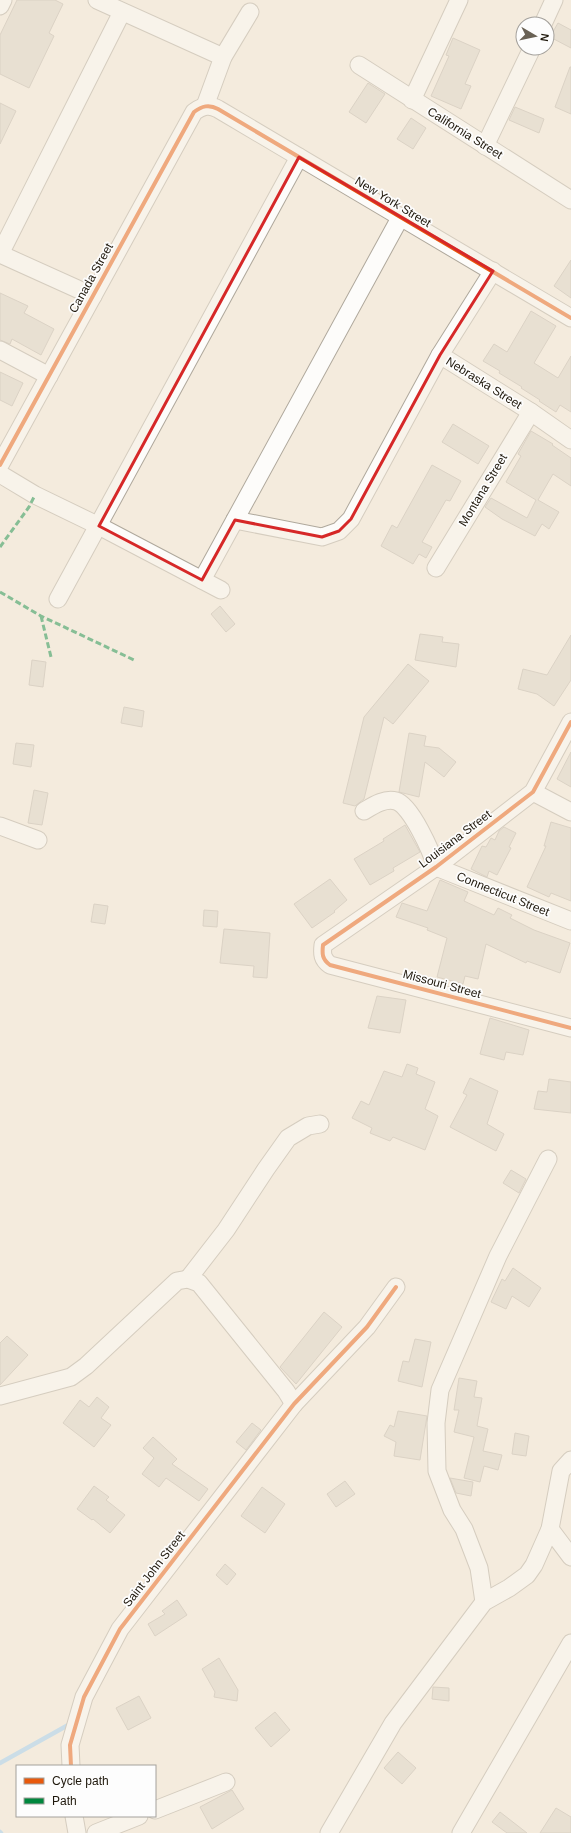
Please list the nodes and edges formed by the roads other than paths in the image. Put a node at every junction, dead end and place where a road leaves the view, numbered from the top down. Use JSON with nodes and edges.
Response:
{"nodes":[{"id":1,"x":3,"y":0,"type":"edge"},
{"id":2,"x":97,"y":0,"type":"edge"},
{"id":3,"x":458,"y":0,"type":"edge"},
{"id":4,"x":554,"y":0,"type":"edge"},
{"id":5,"x":0,"y":6,"type":"edge"},
{"id":6,"x":122,"y":12,"type":"junction"},
{"id":7,"x":250,"y":12,"type":"dead end"},
{"id":8,"x":547,"y":16,"type":"edge"},
{"id":9,"x":528,"y":56,"type":"edge"},
{"id":10,"x":223,"y":57,"type":"junction"},
{"id":11,"x":360,"y":65,"type":"dead end"},
{"id":12,"x":412,"y":100,"type":"junction"},
{"id":13,"x":205,"y":106,"type":"junction"},
{"id":14,"x":485,"y":146,"type":"junction"},
{"id":15,"x":299,"y":157,"type":"junction"},
{"id":16,"x":570,"y":197,"type":"edge"},
{"id":17,"x":400,"y":218,"type":"junction"},
{"id":18,"x":0,"y":254,"type":"edge"},
{"id":19,"x":493,"y":271,"type":"junction"},
{"id":20,"x":93,"y":296,"type":"junction"},
{"id":21,"x":571,"y":318,"type":"edge"},
{"id":22,"x":0,"y":350,"type":"edge"},
{"id":23,"x":440,"y":355,"type":"junction"},
{"id":24,"x":49,"y":376,"type":"junction"},
{"id":25,"x":531,"y":412,"type":"junction"},
{"id":26,"x":571,"y":440,"type":"edge"},
{"id":27,"x":0,"y":465,"type":"edge"},
{"id":28,"x":0,"y":474,"type":"edge"},
{"id":29,"x":236,"y":520,"type":"junction"},
{"id":30,"x":99,"y":526,"type":"junction"},
{"id":31,"x":436,"y":568,"type":"dead end"},
{"id":32,"x":202,"y":580,"type":"junction"},
{"id":33,"x":221,"y":590,"type":"dead end"},
{"id":34,"x":58,"y":599,"type":"dead end"},
{"id":35,"x":571,"y":722,"type":"edge"},
{"id":36,"x":533,"y":792,"type":"junction"},
{"id":37,"x":364,"y":811,"type":"dead end"},
{"id":38,"x":571,"y":812,"type":"edge"},
{"id":39,"x":0,"y":826,"type":"edge"},
{"id":40,"x":38,"y":840,"type":"dead end"},
{"id":41,"x":436,"y":867,"type":"junction"},
{"id":42,"x":571,"y":921,"type":"edge"},
{"id":43,"x":323,"y":945,"type":"joint"},
{"id":44,"x":571,"y":1028,"type":"edge"},
{"id":45,"x":320,"y":1124,"type":"dead end"},
{"id":46,"x":548,"y":1159,"type":"dead end"},
{"id":47,"x":188,"y":1279,"type":"junction"},
{"id":48,"x":396,"y":1287,"type":"dead end"},
{"id":49,"x":0,"y":1396,"type":"edge"},
{"id":50,"x":294,"y":1404,"type":"junction"},
{"id":51,"x":571,"y":1460,"type":"edge"},
{"id":52,"x":550,"y":1530,"type":"junction"},
{"id":53,"x":571,"y":1557,"type":"edge"},
{"id":54,"x":484,"y":1602,"type":"junction"},
{"id":55,"x":571,"y":1643,"type":"edge"},
{"id":56,"x":71,"y":1765,"type":"edge"},
{"id":57,"x":226,"y":1782,"type":"dead end"},
{"id":58,"x":156,"y":1810,"type":"edge"},
{"id":59,"x":74,"y":1817,"type":"edge"},
{"id":60,"x":136,"y":1817,"type":"edge"},
{"id":61,"x":77,"y":1833,"type":"edge"},
{"id":62,"x":96,"y":1833,"type":"edge"},
{"id":63,"x":329,"y":1833,"type":"edge"},
{"id":64,"x":461,"y":1833,"type":"edge"}],
"edges":[{"from":1,"to":5,"type":"street"},
{"from":2,"to":6,"type":"street"},
{"from":3,"to":12,"type":"street"},
{"from":4,"to":8,"type":"street"},
{"from":6,"to":10,"type":"street"},
{"from":6,"to":18,"type":"street"},
{"from":7,"to":10,"type":"street"},
{"from":9,"to":14,"type":"street"},
{"from":10,"to":13,"type":"street"},
{"from":11,"to":12,"type":"street","name":"California Street"},
{"from":12,"to":14,"type":"street","name":"California Street"},
{"from":13,"to":15,"type":"street","name":"New York Street"},
{"from":13,"to":20,"type":"street","name":"Canada Street"},
{"from":14,"to":16,"type":"street","name":"California Street"},
{"from":15,"to":17,"type":"street","name":"New York Street"},
{"from":15,"to":30,"type":"street"},
{"from":17,"to":19,"type":"street","name":"New York Street"},
{"from":17,"to":29,"type":"street"},
{"from":18,"to":20,"type":"street"},
{"from":19,"to":21,"type":"street","name":"New York Street"},
{"from":19,"to":23,"type":"street","name":"Nebraska Street"},
{"from":20,"to":24,"type":"street","name":"Canada Street"},
{"from":22,"to":24,"type":"street"},
{"from":23,"to":25,"type":"street","name":"Nebraska Street"},
{"from":23,"to":29,"type":"street"},
{"from":24,"to":27,"type":"street","name":"Canada Street"},
{"from":25,"to":26,"type":"street","name":"Nebraska Street"},
{"from":25,"to":31,"type":"street","name":"Montana Street"},
{"from":28,"to":30,"type":"street"},
{"from":29,"to":32,"type":"street"},
{"from":30,"to":32,"type":"street"},
{"from":30,"to":34,"type":"street"},
{"from":32,"to":33,"type":"street"},
{"from":35,"to":36,"type":"street","name":"Louisiana Street"},
{"from":36,"to":38,"type":"street"},
{"from":36,"to":41,"type":"street","name":"Louisiana Street"},
{"from":37,"to":41,"type":"street"},
{"from":39,"to":40,"type":"street"},
{"from":41,"to":42,"type":"street","name":"Connecticut Street"},
{"from":41,"to":43,"type":"street","name":"Louisiana Street"},
{"from":43,"to":44,"type":"street","name":"Missouri Street"},
{"from":45,"to":47,"type":"street"},
{"from":46,"to":54,"type":"street"},
{"from":47,"to":49,"type":"street"},
{"from":47,"to":50,"type":"street"},
{"from":48,"to":50,"type":"street","name":"Saint John Street"},
{"from":50,"to":56,"type":"street","name":"Saint John Street"},
{"from":51,"to":52,"type":"street"},
{"from":52,"to":53,"type":"street"},
{"from":52,"to":54,"type":"street"},
{"from":54,"to":63,"type":"street"},
{"from":55,"to":64,"type":"street"},
{"from":57,"to":58,"type":"street"},
{"from":59,"to":61,"type":"street"},
{"from":60,"to":62,"type":"street"}]}
